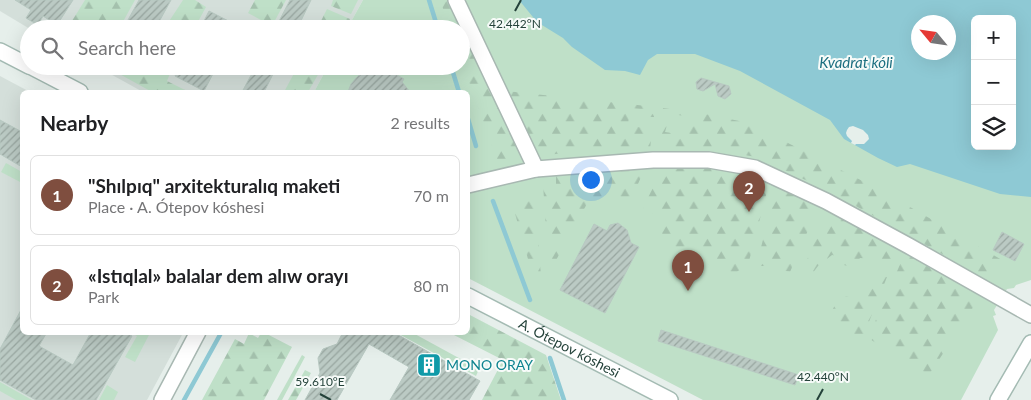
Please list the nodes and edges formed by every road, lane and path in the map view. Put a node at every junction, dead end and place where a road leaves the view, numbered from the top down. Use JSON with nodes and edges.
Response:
{"nodes":[{"id":1,"x":456,"y":0,"type":"edge"},
{"id":2,"x":465,"y":20,"type":"edge"},
{"id":3,"x":470,"y":30,"type":"edge"},
{"id":4,"x":0,"y":50,"type":"edge"},
{"id":5,"x":20,"y":61,"type":"edge"},
{"id":6,"x":47,"y":75,"type":"edge"},
{"id":7,"x":76,"y":90,"type":"edge"},
{"id":8,"x":536,"y":169,"type":"junction"},
{"id":9,"x":470,"y":185,"type":"edge"},
{"id":10,"x":470,"y":297,"type":"edge"},
{"id":11,"x":1031,"y":315,"type":"edge"},
{"id":12,"x":196,"y":335,"type":"edge"},
{"id":13,"x":1031,"y":343,"type":"edge"},
{"id":14,"x":162,"y":400,"type":"edge"},
{"id":15,"x":670,"y":400,"type":"edge"},
{"id":16,"x":998,"y":400,"type":"edge"}],
"edges":[{"from":1,"to":2,"type":"street"},
{"from":3,"to":8,"type":"street"},
{"from":4,"to":5,"type":"street"},
{"from":6,"to":7,"type":"street"},
{"from":8,"to":9,"type":"street"},
{"from":8,"to":11,"type":"street"},
{"from":10,"to":15,"type":"street","name":"A. Ótepov kóshesi"},
{"from":12,"to":14,"type":"street"},
{"from":13,"to":16,"type":"street"}]}
